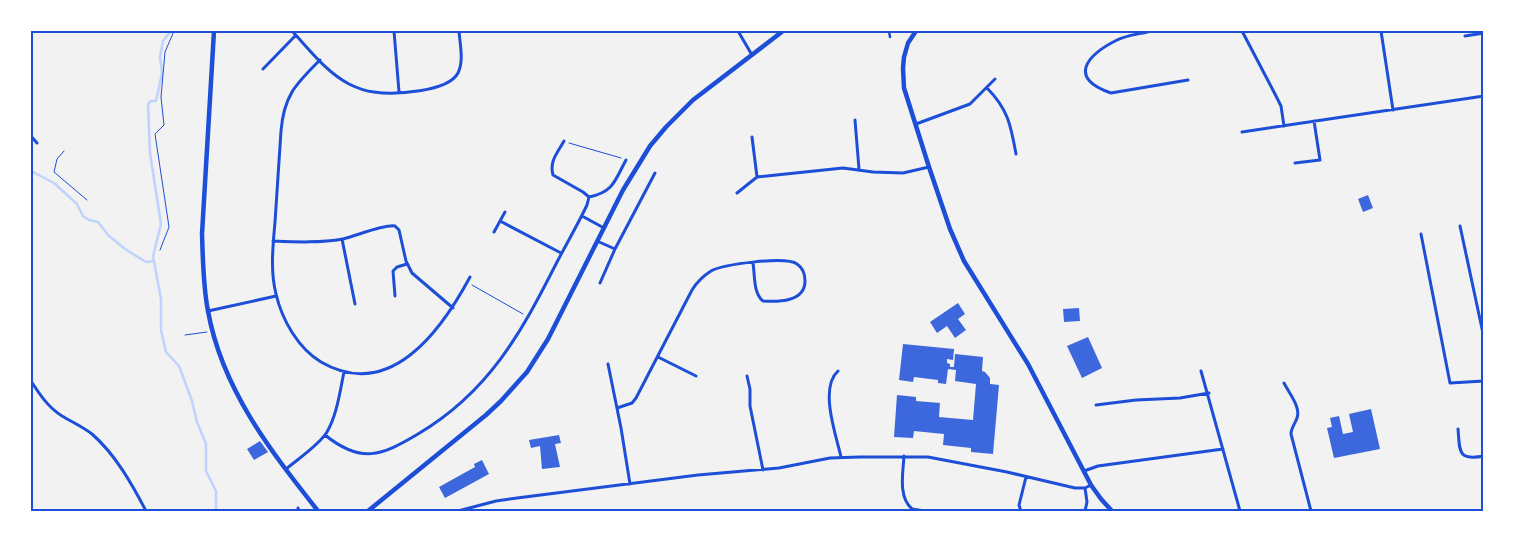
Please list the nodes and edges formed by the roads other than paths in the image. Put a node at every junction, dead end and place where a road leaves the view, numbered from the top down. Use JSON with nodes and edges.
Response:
{"nodes":[{"id":1,"x":214,"y":31,"type":"edge"},
{"id":2,"x":292,"y":31,"type":"edge"},
{"id":3,"x":394,"y":31,"type":"edge"},
{"id":4,"x":459,"y":31,"type":"edge"},
{"id":5,"x":738,"y":31,"type":"edge"},
{"id":6,"x":783,"y":31,"type":"edge"},
{"id":7,"x":889,"y":31,"type":"edge"},
{"id":8,"x":916,"y":31,"type":"edge"},
{"id":9,"x":1151,"y":31,"type":"edge"},
{"id":10,"x":1242,"y":31,"type":"edge"},
{"id":11,"x":1380,"y":31,"type":"edge"},
{"id":12,"x":1484,"y":33,"type":"edge"},
{"id":13,"x":296,"y":35,"type":"junction"},
{"id":14,"x":1465,"y":36,"type":"dead end"},
{"id":15,"x":890,"y":37,"type":"dead end"},
{"id":16,"x":752,"y":55,"type":"junction"},
{"id":17,"x":320,"y":60,"type":"junction"},
{"id":18,"x":263,"y":69,"type":"dead end"},
{"id":19,"x":995,"y":79,"type":"dead end"},
{"id":20,"x":1188,"y":80,"type":"dead end"},
{"id":21,"x":988,"y":88,"type":"junction"},
{"id":22,"x":400,"y":92,"type":"junction"},
{"id":23,"x":1484,"y":96,"type":"edge"},
{"id":24,"x":1394,"y":110,"type":"junction"},
{"id":25,"x":855,"y":120,"type":"dead end"},
{"id":26,"x":1314,"y":121,"type":"junction"},
{"id":27,"x":915,"y":124,"type":"junction"},
{"id":28,"x":1284,"y":126,"type":"junction"},
{"id":29,"x":1242,"y":132,"type":"dead end"},
{"id":30,"x":31,"y":136,"type":"edge"},
{"id":31,"x":752,"y":137,"type":"dead end"},
{"id":32,"x":564,"y":141,"type":"road end"},
{"id":33,"x":37,"y":143,"type":"dead end"},
{"id":34,"x":1016,"y":154,"type":"dead end"},
{"id":35,"x":626,"y":160,"type":"road end"},
{"id":36,"x":1295,"y":163,"type":"dead end"},
{"id":37,"x":929,"y":167,"type":"junction"},
{"id":38,"x":859,"y":169,"type":"junction"},
{"id":39,"x":654,"y":173,"type":"dead end"},
{"id":40,"x":757,"y":177,"type":"junction"},
{"id":41,"x":737,"y":193,"type":"dead end"},
{"id":42,"x":588,"y":197,"type":"junction"},
{"id":43,"x":505,"y":212,"type":"dead end"},
{"id":44,"x":582,"y":216,"type":"junction"},
{"id":45,"x":500,"y":220,"type":"junction"},
{"id":46,"x":1460,"y":226,"type":"dead end"},
{"id":47,"x":604,"y":228,"type":"junction"},
{"id":48,"x":494,"y":232,"type":"dead end"},
{"id":49,"x":1421,"y":234,"type":"dead end"},
{"id":50,"x":342,"y":239,"type":"junction"},
{"id":51,"x":273,"y":241,"type":"junction"},
{"id":52,"x":597,"y":241,"type":"junction"},
{"id":53,"x":615,"y":249,"type":"junction"},
{"id":54,"x":562,"y":253,"type":"junction"},
{"id":55,"x":753,"y":263,"type":"junction"},
{"id":56,"x":407,"y":264,"type":"junction"},
{"id":57,"x":470,"y":278,"type":"dead end"},
{"id":58,"x":600,"y":283,"type":"dead end"},
{"id":59,"x":276,"y":296,"type":"junction"},
{"id":60,"x":395,"y":296,"type":"dead end"},
{"id":61,"x":355,"y":304,"type":"dead end"},
{"id":62,"x":453,"y":308,"type":"junction"},
{"id":63,"x":208,"y":311,"type":"junction"},
{"id":64,"x":1484,"y":338,"type":"edge"},
{"id":65,"x":658,"y":357,"type":"junction"},
{"id":66,"x":608,"y":364,"type":"dead end"},
{"id":67,"x":838,"y":371,"type":"dead end"},
{"id":68,"x":1202,"y":371,"type":"dead end"},
{"id":69,"x":344,"y":372,"type":"junction"},
{"id":70,"x":696,"y":376,"type":"dead end"},
{"id":71,"x":747,"y":376,"type":"dead end"},
{"id":72,"x":31,"y":381,"type":"edge"},
{"id":73,"x":1484,"y":381,"type":"edge"},
{"id":74,"x":1284,"y":383,"type":"dead end"},
{"id":75,"x":1209,"y":393,"type":"junction"},
{"id":76,"x":1096,"y":405,"type":"dead end"},
{"id":77,"x":618,"y":408,"type":"junction"},
{"id":78,"x":1458,"y":429,"type":"dead end"},
{"id":79,"x":325,"y":435,"type":"junction"},
{"id":80,"x":1223,"y":449,"type":"junction"},
{"id":81,"x":904,"y":456,"type":"junction"},
{"id":82,"x":1484,"y":456,"type":"edge"},
{"id":83,"x":841,"y":457,"type":"junction"},
{"id":84,"x":285,"y":470,"type":"junction"},
{"id":85,"x":763,"y":470,"type":"junction"},
{"id":86,"x":1084,"y":471,"type":"junction"},
{"id":87,"x":1026,"y":477,"type":"junction"},
{"id":88,"x":630,"y":484,"type":"junction"},
{"id":89,"x":1091,"y":485,"type":"junction"},
{"id":90,"x":1085,"y":488,"type":"junction"},
{"id":91,"x":315,"y":510,"type":"edge"},
{"id":92,"x":370,"y":510,"type":"edge"},
{"id":93,"x":146,"y":511,"type":"edge"},
{"id":94,"x":458,"y":511,"type":"edge"},
{"id":95,"x":925,"y":511,"type":"edge"},
{"id":96,"x":1021,"y":511,"type":"edge"},
{"id":97,"x":1062,"y":511,"type":"edge"},
{"id":98,"x":1071,"y":511,"type":"edge"},
{"id":99,"x":1085,"y":511,"type":"edge"},
{"id":100,"x":1112,"y":511,"type":"edge"},
{"id":101,"x":1240,"y":511,"type":"edge"},
{"id":102,"x":1311,"y":511,"type":"edge"}],
"edges":[{"from":1,"to":63,"type":"street"},
{"from":2,"to":13,"type":"street"},
{"from":3,"to":22,"type":"street"},
{"from":4,"to":22,"type":"street"},
{"from":5,"to":16,"type":"street"},
{"from":6,"to":16,"type":"street"},
{"from":7,"to":15,"type":"street"},
{"from":8,"to":27,"type":"street"},
{"from":9,"to":20,"type":"street"},
{"from":10,"to":28,"type":"street"},
{"from":11,"to":24,"type":"street"},
{"from":12,"to":14,"type":"street"},
{"from":13,"to":17,"type":"street"},
{"from":13,"to":18,"type":"street"},
{"from":16,"to":47,"type":"street"},
{"from":17,"to":22,"type":"street"},
{"from":17,"to":51,"type":"street"},
{"from":19,"to":21,"type":"street"},
{"from":21,"to":27,"type":"street"},
{"from":21,"to":34,"type":"street"},
{"from":23,"to":24,"type":"street"},
{"from":24,"to":26,"type":"street"},
{"from":25,"to":38,"type":"street"},
{"from":26,"to":28,"type":"street"},
{"from":26,"to":36,"type":"street"},
{"from":27,"to":37,"type":"street"},
{"from":28,"to":29,"type":"street"},
{"from":30,"to":33,"type":"street"},
{"from":31,"to":40,"type":"street"},
{"from":32,"to":42,"type":"street"},
{"from":35,"to":42,"type":"street"},
{"from":37,"to":38,"type":"street"},
{"from":37,"to":86,"type":"street"},
{"from":38,"to":40,"type":"street"},
{"from":39,"to":53,"type":"street"},
{"from":40,"to":41,"type":"street"},
{"from":42,"to":44,"type":"street"},
{"from":43,"to":45,"type":"street"},
{"from":44,"to":47,"type":"street"},
{"from":44,"to":54,"type":"street"},
{"from":45,"to":48,"type":"street"},
{"from":45,"to":54,"type":"street"},
{"from":46,"to":64,"type":"street"},
{"from":47,"to":52,"type":"street"},
{"from":49,"to":73,"type":"street"},
{"from":50,"to":51,"type":"street"},
{"from":50,"to":56,"type":"street"},
{"from":50,"to":61,"type":"street"},
{"from":51,"to":59,"type":"street"},
{"from":52,"to":53,"type":"street"},
{"from":52,"to":92,"type":"street"},
{"from":53,"to":58,"type":"street"},
{"from":54,"to":79,"type":"street"},
{"from":55,"to":55,"type":"street"},
{"from":55,"to":65,"type":"street"},
{"from":56,"to":60,"type":"street"},
{"from":56,"to":62,"type":"street"},
{"from":57,"to":62,"type":"street"},
{"from":59,"to":63,"type":"street"},
{"from":59,"to":69,"type":"street"},
{"from":62,"to":69,"type":"street"},
{"from":63,"to":84,"type":"street"},
{"from":65,"to":70,"type":"street"},
{"from":65,"to":77,"type":"street"},
{"from":66,"to":77,"type":"street"},
{"from":67,"to":83,"type":"street"},
{"from":68,"to":75,"type":"street"},
{"from":69,"to":79,"type":"street"},
{"from":71,"to":85,"type":"street"},
{"from":72,"to":93,"type":"street"},
{"from":74,"to":102,"type":"street"},
{"from":75,"to":76,"type":"street"},
{"from":75,"to":80,"type":"street"},
{"from":77,"to":88,"type":"street"},
{"from":78,"to":82,"type":"street"},
{"from":79,"to":84,"type":"street"},
{"from":80,"to":86,"type":"street"},
{"from":80,"to":101,"type":"street"},
{"from":81,"to":83,"type":"street"},
{"from":81,"to":87,"type":"street"},
{"from":81,"to":95,"type":"street"},
{"from":83,"to":85,"type":"street"},
{"from":84,"to":91,"type":"street"},
{"from":85,"to":88,"type":"street"},
{"from":86,"to":89,"type":"street"},
{"from":87,"to":90,"type":"street"},
{"from":87,"to":96,"type":"street"},
{"from":88,"to":94,"type":"street"},
{"from":89,"to":90,"type":"street"},
{"from":89,"to":100,"type":"street"},
{"from":90,"to":99,"type":"street"},
{"from":97,"to":98,"type":"street"}]}
